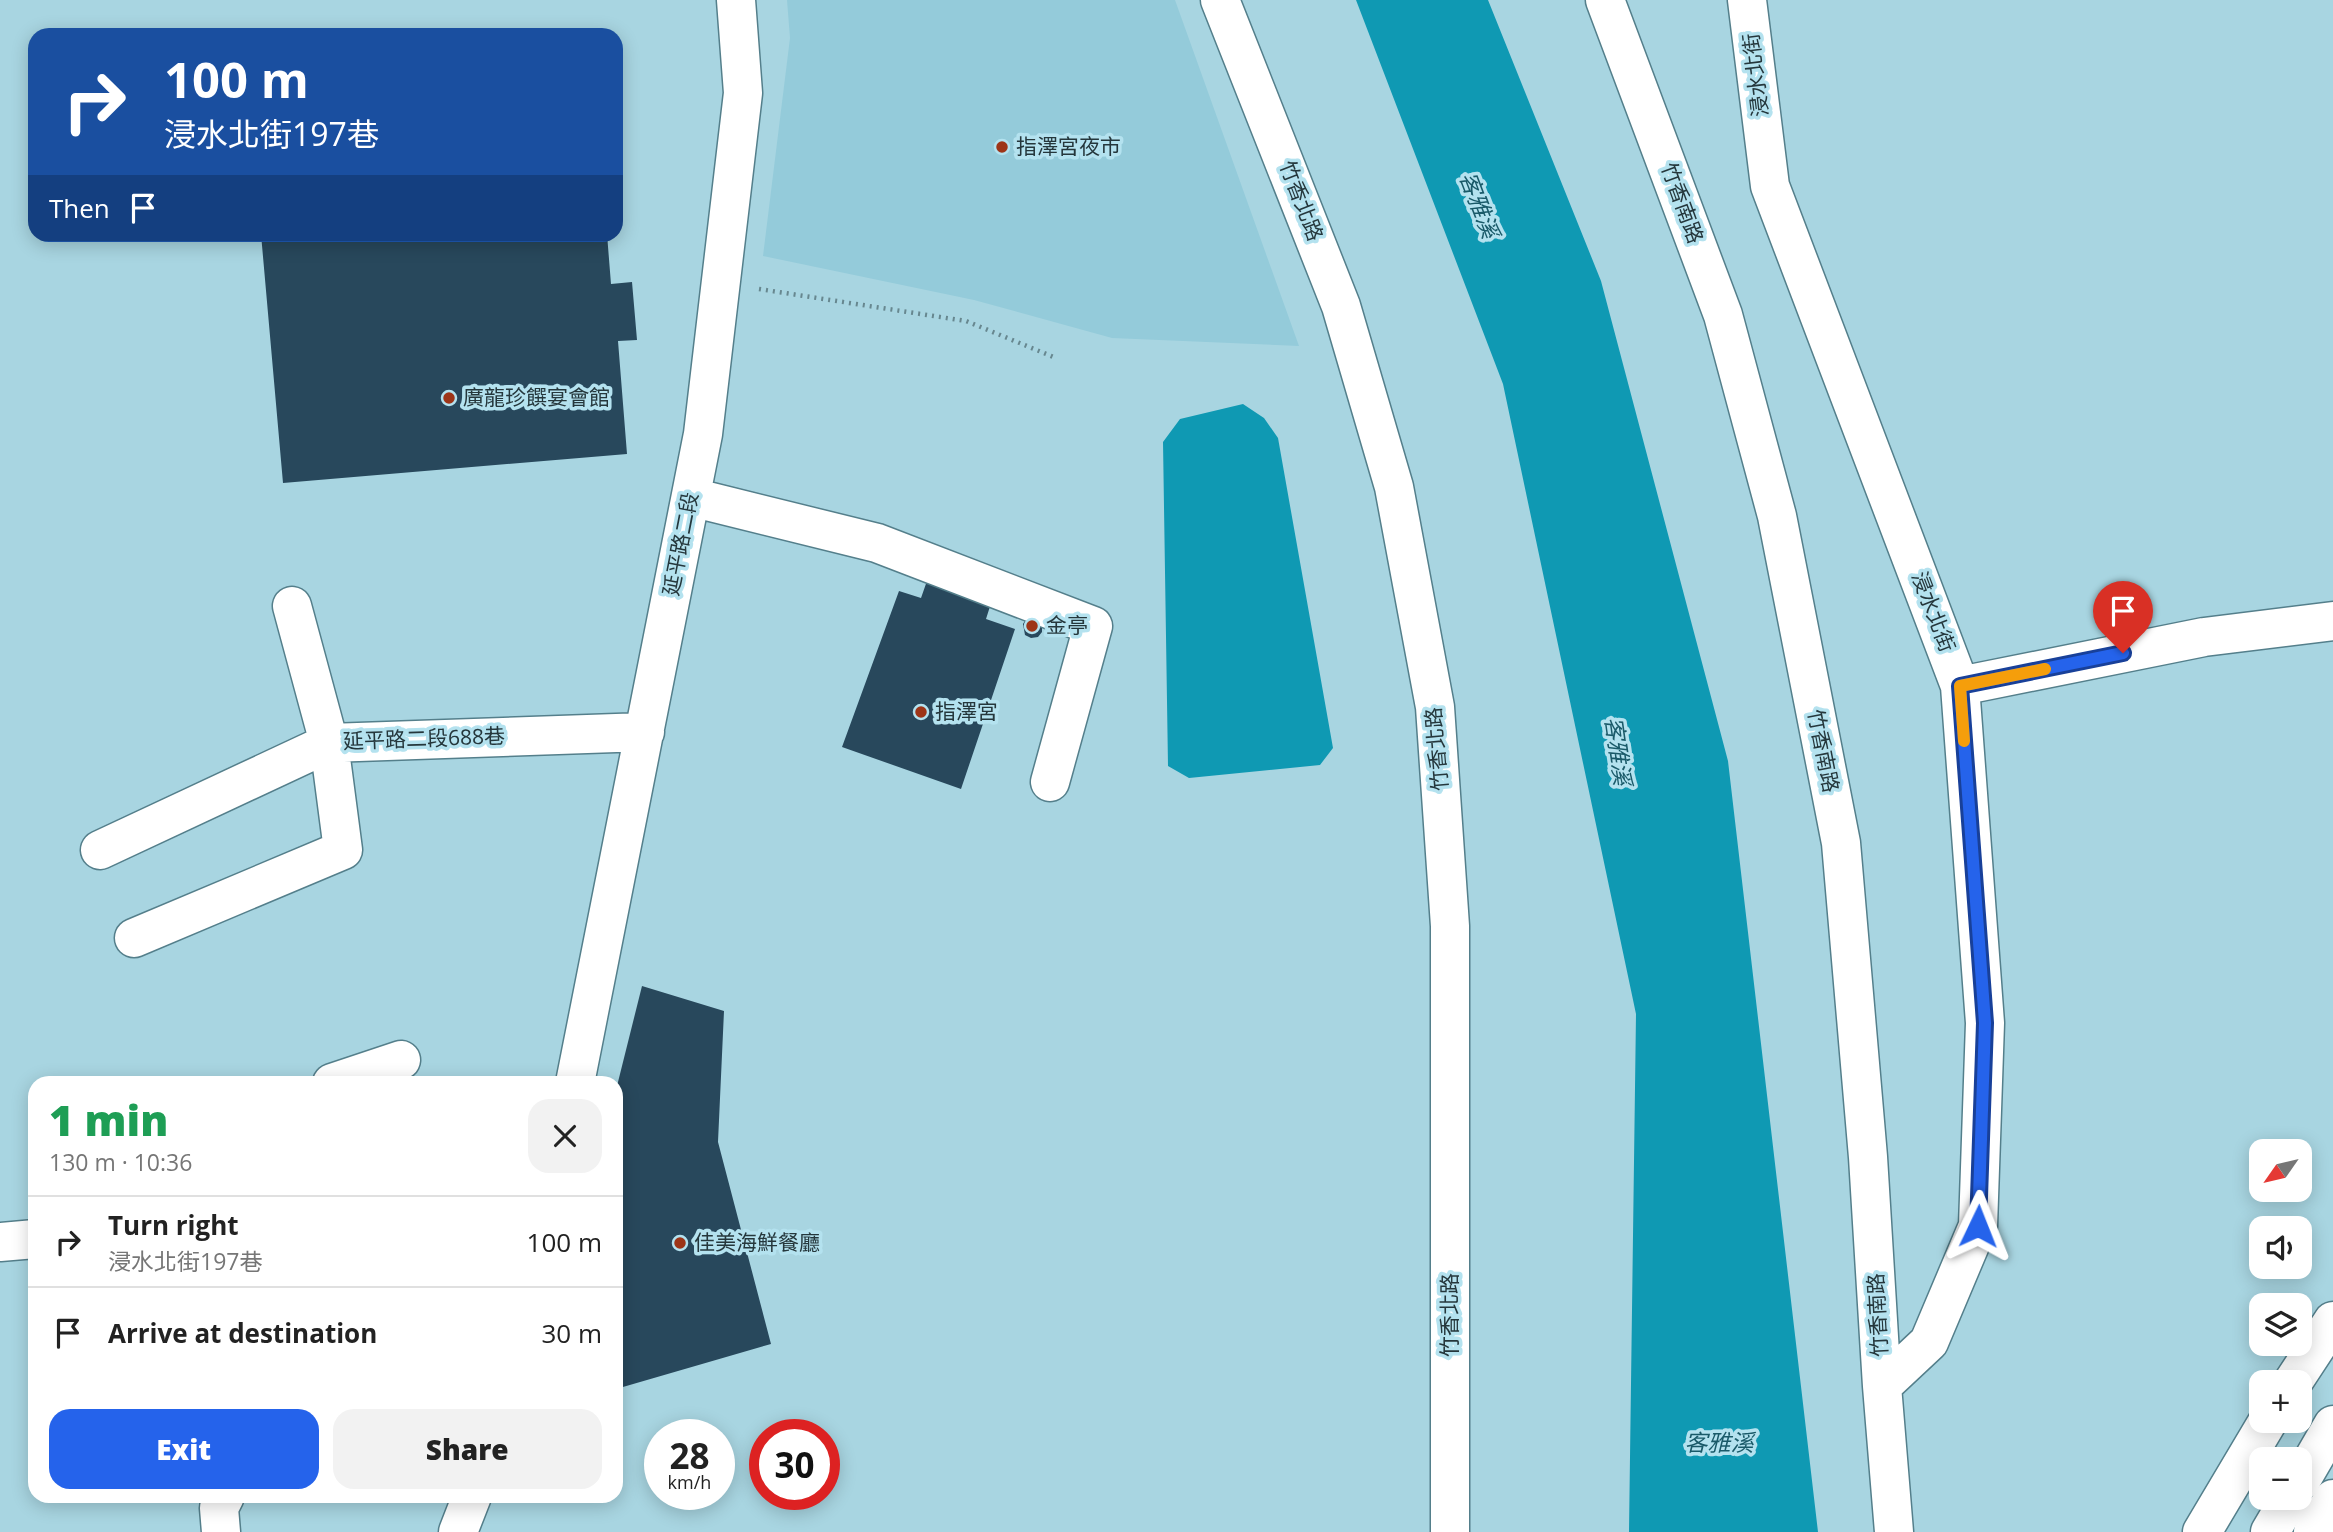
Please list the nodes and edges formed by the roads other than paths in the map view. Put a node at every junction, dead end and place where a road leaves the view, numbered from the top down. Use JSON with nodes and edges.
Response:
{"nodes":[{"id":1,"x":736,"y":0,"type":"edge"},
{"id":2,"x":1220,"y":0,"type":"edge"},
{"id":3,"x":1605,"y":0,"type":"edge"},
{"id":4,"x":1747,"y":0,"type":"edge"},
{"id":5,"x":691,"y":497,"type":"junction"},
{"id":6,"x":292,"y":606,"type":"dead end"},
{"id":7,"x":2333,"y":621,"type":"edge"},
{"id":8,"x":1960,"y":686,"type":"junction"},
{"id":9,"x":645,"y":732,"type":"junction"},
{"id":10,"x":329,"y":743,"type":"junction"},
{"id":11,"x":1050,"y":782,"type":"dead end"},
{"id":12,"x":100,"y":850,"type":"dead end"},
{"id":13,"x":134,"y":937,"type":"dead end"},
{"id":14,"x":401,"y":1060,"type":"dead end"},
{"id":15,"x":353,"y":1076,"type":"edge"},
{"id":16,"x":576,"y":1076,"type":"edge"},
{"id":17,"x":28,"y":1240,"type":"edge"},
{"id":18,"x":0,"y":1242,"type":"edge"},
{"id":19,"x":2333,"y":1321,"type":"edge"},
{"id":20,"x":2301,"y":1370,"type":"edge"},
{"id":21,"x":1882,"y":1386,"type":"junction"},
{"id":22,"x":2333,"y":1425,"type":"edge"},
{"id":23,"x":2261,"y":1433,"type":"edge"},
{"id":24,"x":2312,"y":1461,"type":"edge"},
{"id":25,"x":2333,"y":1499,"type":"edge"},
{"id":26,"x":222,"y":1503,"type":"edge"},
{"id":27,"x":469,"y":1503,"type":"edge"},
{"id":28,"x":2283,"y":1510,"type":"edge"},
{"id":29,"x":221,"y":1532,"type":"edge"},
{"id":30,"x":457,"y":1532,"type":"edge"},
{"id":31,"x":1450,"y":1532,"type":"edge"},
{"id":32,"x":1894,"y":1532,"type":"edge"},
{"id":33,"x":2202,"y":1532,"type":"edge"},
{"id":34,"x":2270,"y":1532,"type":"edge"},
{"id":35,"x":2313,"y":1532,"type":"edge"}],
"edges":[{"from":1,"to":5,"type":"main road","name":"延平路二段"},
{"from":2,"to":31,"type":"main road","name":"竹香北路"},
{"from":3,"to":21,"type":"main road","name":"竹香南路"},
{"from":4,"to":8,"type":"main road","name":"浸水北街"},
{"from":5,"to":9,"type":"main road","name":"延平路二段"},
{"from":5,"to":11,"type":"main road"},
{"from":6,"to":10,"type":"main road"},
{"from":7,"to":8,"type":"main road"},
{"from":8,"to":21,"type":"main road","name":"浸水北街"},
{"from":9,"to":10,"type":"main road","name":"延平路二段688巷"},
{"from":9,"to":16,"type":"main road","name":"延平路二段"},
{"from":10,"to":12,"type":"main road","name":"延平路二段688巷"},
{"from":10,"to":13,"type":"main road"},
{"from":14,"to":15,"type":"main road"},
{"from":17,"to":18,"type":"main road"},
{"from":19,"to":20,"type":"main road"},
{"from":21,"to":32,"type":"main road","name":"竹香南路"},
{"from":22,"to":24,"type":"main road"},
{"from":23,"to":33,"type":"main road"},
{"from":25,"to":35,"type":"main road"},
{"from":26,"to":29,"type":"main road"},
{"from":27,"to":30,"type":"main road"},
{"from":28,"to":34,"type":"main road"}]}
